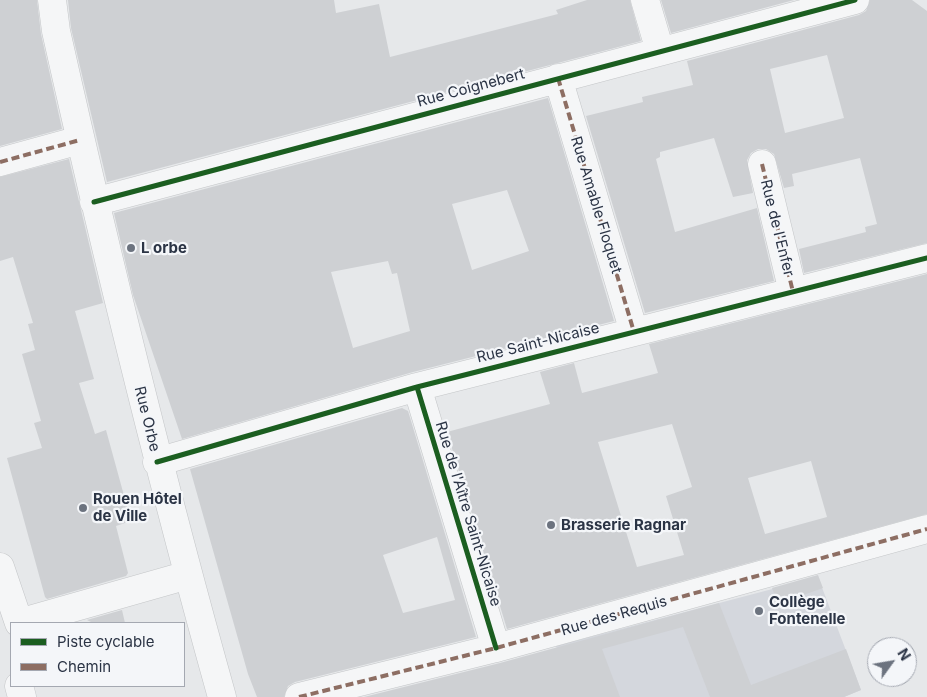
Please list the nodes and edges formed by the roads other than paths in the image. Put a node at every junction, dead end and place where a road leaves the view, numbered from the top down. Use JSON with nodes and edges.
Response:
{"nodes":[{"id":1,"x":52,"y":0,"type":"edge"},
{"id":2,"x":645,"y":0,"type":"edge"},
{"id":3,"x":855,"y":0,"type":"edge"},
{"id":4,"x":660,"y":51,"type":"junction"},
{"id":5,"x":558,"y":78,"type":"junction"},
{"id":6,"x":80,"y":140,"type":"junction"},
{"id":7,"x":0,"y":162,"type":"edge"},
{"id":8,"x":762,"y":164,"type":"dead end"},
{"id":9,"x":94,"y":202,"type":"junction"},
{"id":10,"x":927,"y":258,"type":"edge"},
{"id":11,"x":793,"y":292,"type":"junction"},
{"id":12,"x":634,"y":332,"type":"junction"},
{"id":13,"x":417,"y":387,"type":"junction"},
{"id":14,"x":157,"y":462,"type":"junction"},
{"id":15,"x":927,"y":529,"type":"edge"},
{"id":16,"x":0,"y":568,"type":"edge"},
{"id":17,"x":188,"y":575,"type":"junction"},
{"id":18,"x":19,"y":622,"type":"edge"},
{"id":19,"x":23,"y":622,"type":"edge"},
{"id":20,"x":496,"y":648,"type":"junction"},
{"id":21,"x":222,"y":697,"type":"edge"},
{"id":22,"x":299,"y":697,"type":"edge"}],
"edges":[{"from":1,"to":6,"type":"street","name":"Rue Orbe"},
{"from":2,"to":4,"type":"street"},
{"from":3,"to":4,"type":"street","name":"Rue Coignebert"},
{"from":4,"to":5,"type":"street","name":"Rue Coignebert"},
{"from":5,"to":9,"type":"street","name":"Rue Coignebert"},
{"from":5,"to":12,"type":"street","name":"Rue Amable Floquet"},
{"from":6,"to":7,"type":"street"},
{"from":6,"to":9,"type":"street","name":"Rue Orbe"},
{"from":8,"to":11,"type":"street","name":"Rue de l'Enfer"},
{"from":9,"to":14,"type":"street","name":"Rue Orbe"},
{"from":10,"to":11,"type":"street","name":"Rue Saint-Nicaise"},
{"from":11,"to":12,"type":"street","name":"Rue Saint-Nicaise"},
{"from":12,"to":13,"type":"street","name":"Rue Saint-Nicaise"},
{"from":13,"to":14,"type":"street","name":"Rue Saint-Nicaise"},
{"from":13,"to":20,"type":"street","name":"Rue de l'Aître Saint-Nicaise"},
{"from":14,"to":17,"type":"street","name":"Rue Orbe"},
{"from":15,"to":20,"type":"street","name":"Rue des Requis"},
{"from":16,"to":18,"type":"street"},
{"from":17,"to":19,"type":"street"},
{"from":17,"to":21,"type":"street","name":"Rue Orbe"},
{"from":20,"to":22,"type":"street","name":"Rue des Requis"}]}
